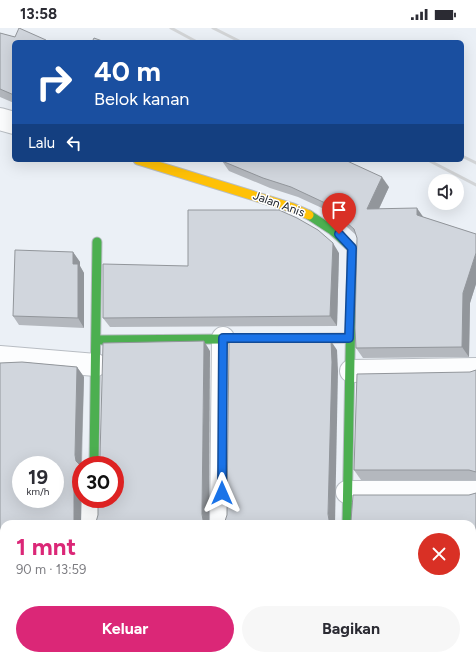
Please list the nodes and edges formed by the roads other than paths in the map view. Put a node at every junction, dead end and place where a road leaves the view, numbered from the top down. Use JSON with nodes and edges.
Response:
{"nodes":[{"id":1,"x":0,"y":119,"type":"edge"},
{"id":2,"x":12,"y":122,"type":"edge"},
{"id":3,"x":144,"y":162,"type":"edge"},
{"id":4,"x":97,"y":242,"type":"dead end"},
{"id":5,"x":223,"y":338,"type":"junction"},
{"id":6,"x":349,"y":338,"type":"junction"},
{"id":7,"x":97,"y":340,"type":"junction"},
{"id":8,"x":0,"y":357,"type":"edge"},
{"id":9,"x":96,"y":365,"type":"junction"},
{"id":10,"x":476,"y":369,"type":"edge"},
{"id":11,"x":351,"y":371,"type":"junction"},
{"id":12,"x":94,"y":456,"type":"edge"},
{"id":13,"x":347,"y":492,"type":"junction"},
{"id":14,"x":476,"y":492,"type":"edge"},
{"id":15,"x":93,"y":508,"type":"edge"},
{"id":16,"x":92,"y":520,"type":"edge"},
{"id":17,"x":221,"y":520,"type":"edge"},
{"id":18,"x":347,"y":520,"type":"edge"}],
"edges":[{"from":1,"to":2,"type":"street"},
{"from":3,"to":6,"type":"street","name":"Jalan Anis"},
{"from":4,"to":7,"type":"street"},
{"from":5,"to":6,"type":"street"},
{"from":5,"to":7,"type":"street"},
{"from":5,"to":17,"type":"street"},
{"from":6,"to":11,"type":"street","name":"Jalan Anis"},
{"from":7,"to":9,"type":"street"},
{"from":8,"to":9,"type":"street"},
{"from":9,"to":12,"type":"street"},
{"from":10,"to":11,"type":"street"},
{"from":11,"to":13,"type":"street","name":"Jalan Anis"},
{"from":13,"to":14,"type":"street"},
{"from":13,"to":18,"type":"street","name":"Jalan Anis"},
{"from":15,"to":16,"type":"street"}]}
